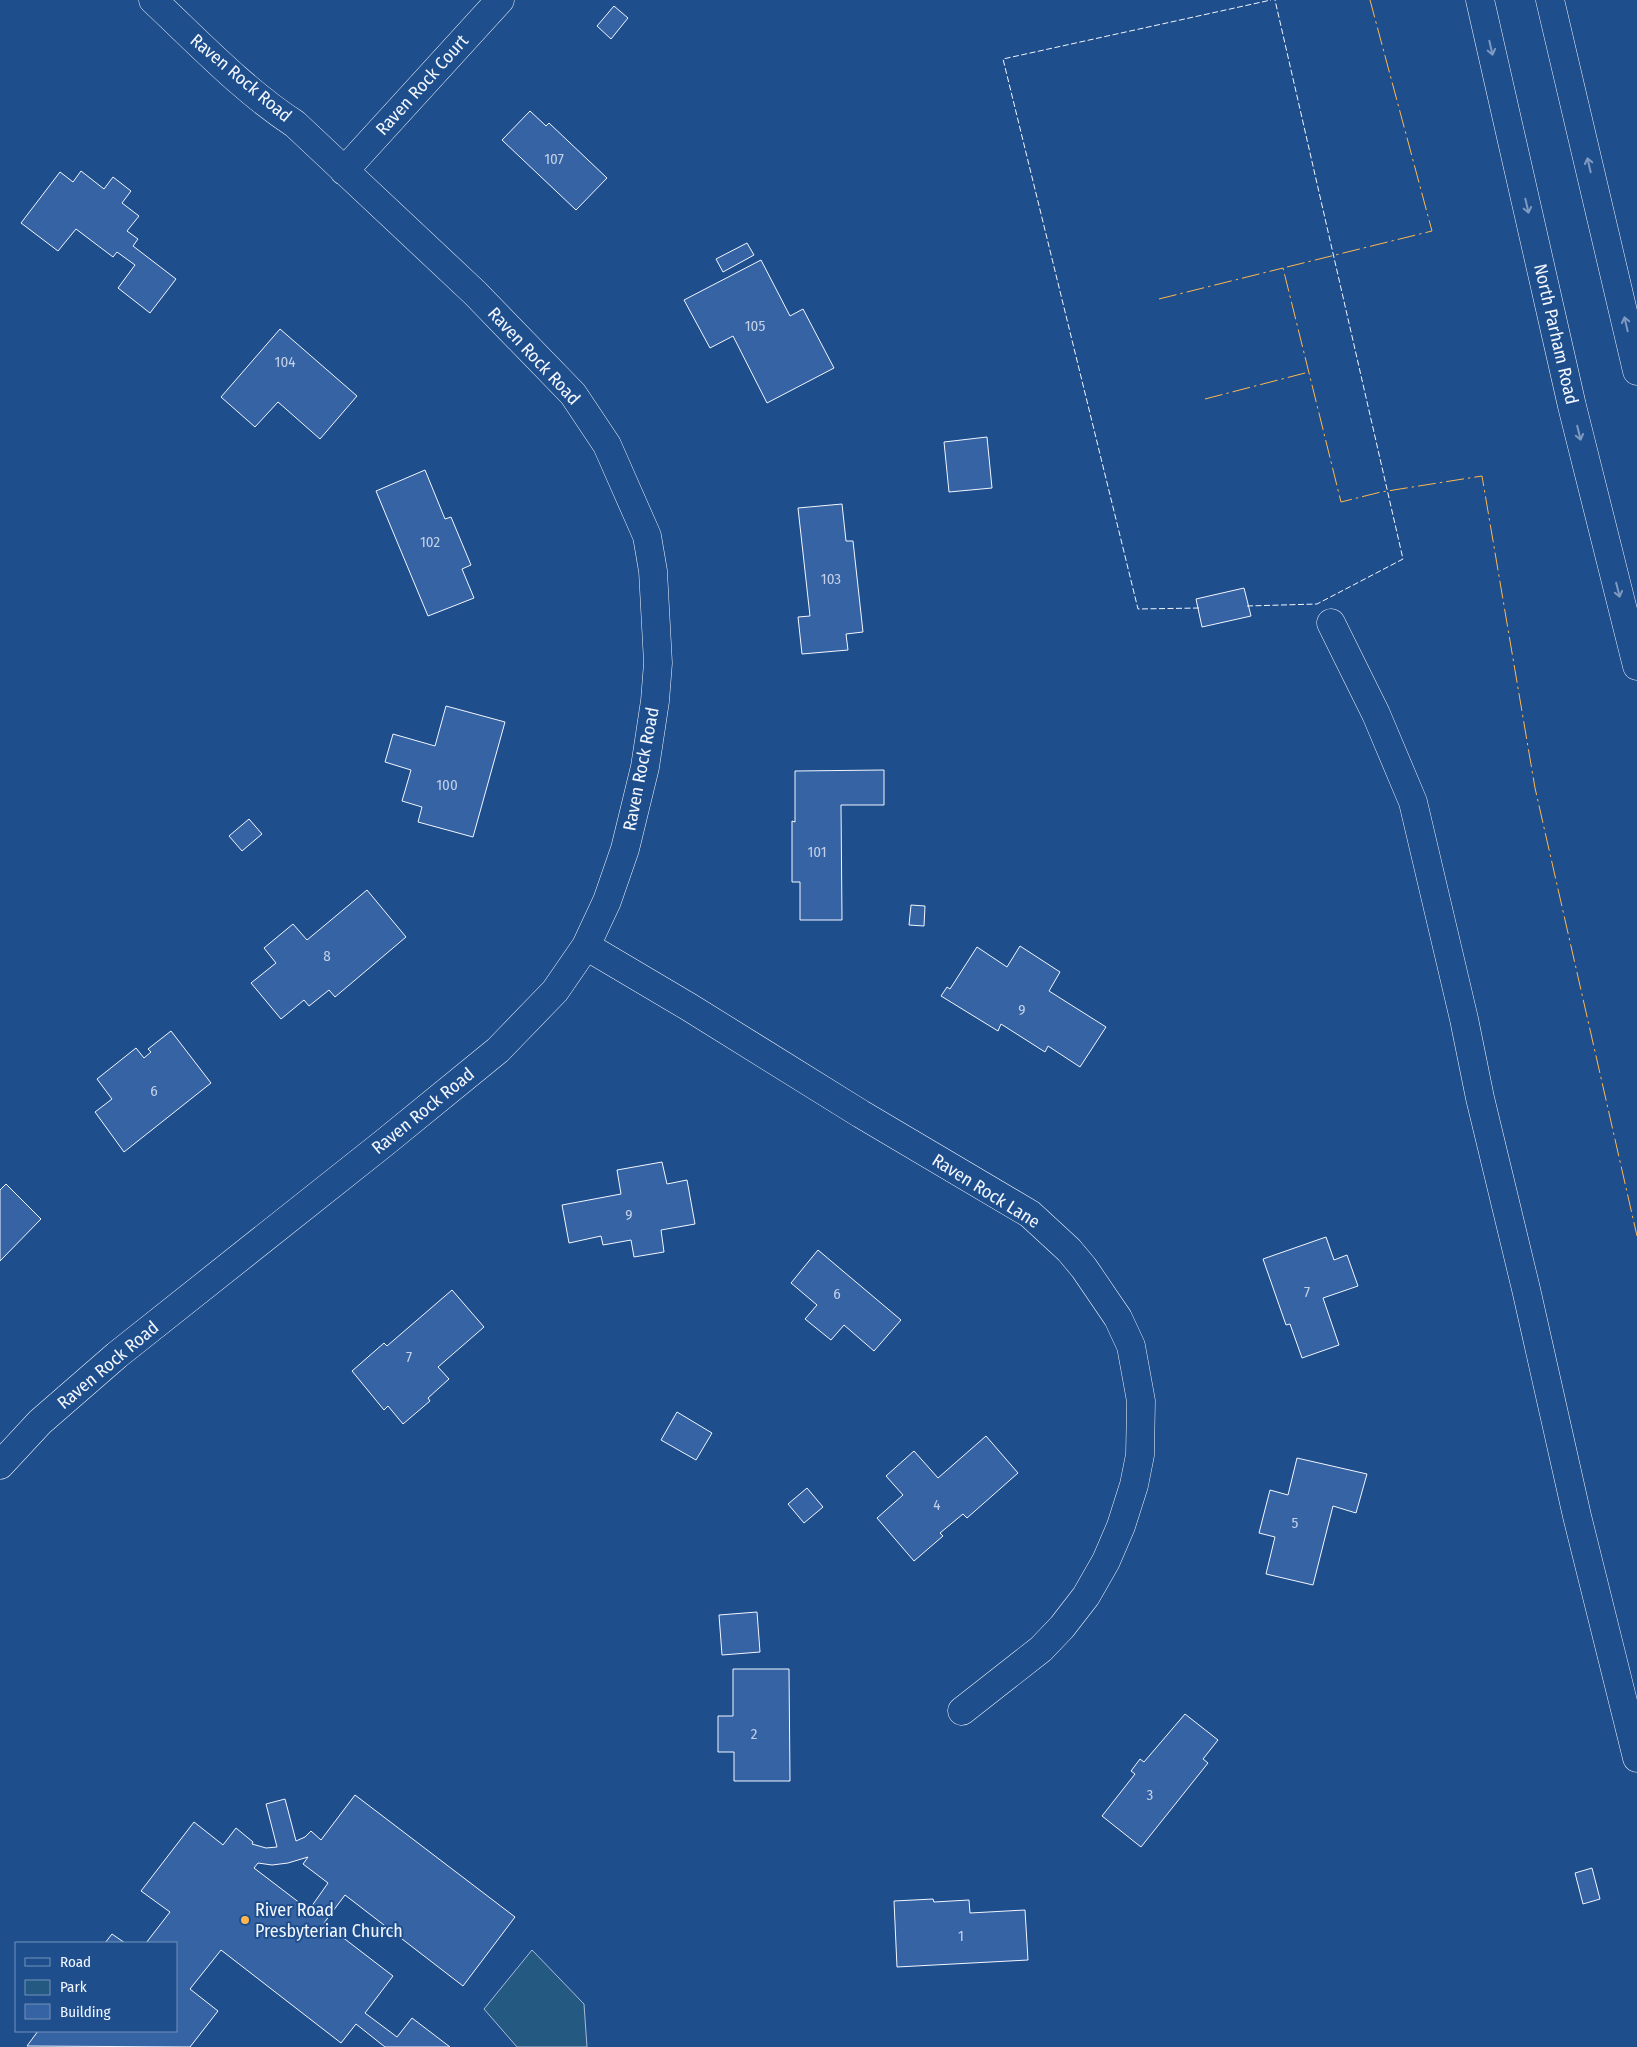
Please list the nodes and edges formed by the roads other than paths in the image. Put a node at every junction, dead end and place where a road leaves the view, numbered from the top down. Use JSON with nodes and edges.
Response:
{"nodes":[{"id":1,"x":153,"y":0,"type":"edge"},
{"id":2,"x":500,"y":0,"type":"edge"},
{"id":3,"x":1480,"y":0,"type":"edge"},
{"id":4,"x":1550,"y":0,"type":"edge"},
{"id":5,"x":344,"y":171,"type":"junction"},
{"id":6,"x":1637,"y":371,"type":"edge"},
{"id":7,"x":1331,"y":623,"type":"dead end"},
{"id":8,"x":1637,"y":666,"type":"edge"},
{"id":9,"x":586,"y":946,"type":"junction"},
{"id":10,"x":0,"y":1465,"type":"edge"},
{"id":11,"x":962,"y":1711,"type":"dead end"},
{"id":12,"x":1637,"y":1758,"type":"edge"}],
"edges":[{"from":1,"to":5,"type":"main road","name":"Raven Rock Road"},
{"from":2,"to":5,"type":"main road","name":"Raven Rock Court"},
{"from":3,"to":8,"type":"main road","name":"North Parham Road","one_way":true},
{"from":6,"to":4,"type":"main road","one_way":true},
{"from":5,"to":9,"type":"main road","name":"Raven Rock Road"},
{"from":7,"to":12,"type":"main road"},
{"from":9,"to":10,"type":"main road","name":"Raven Rock Road"},
{"from":9,"to":11,"type":"main road","name":"Raven Rock Lane"}]}
